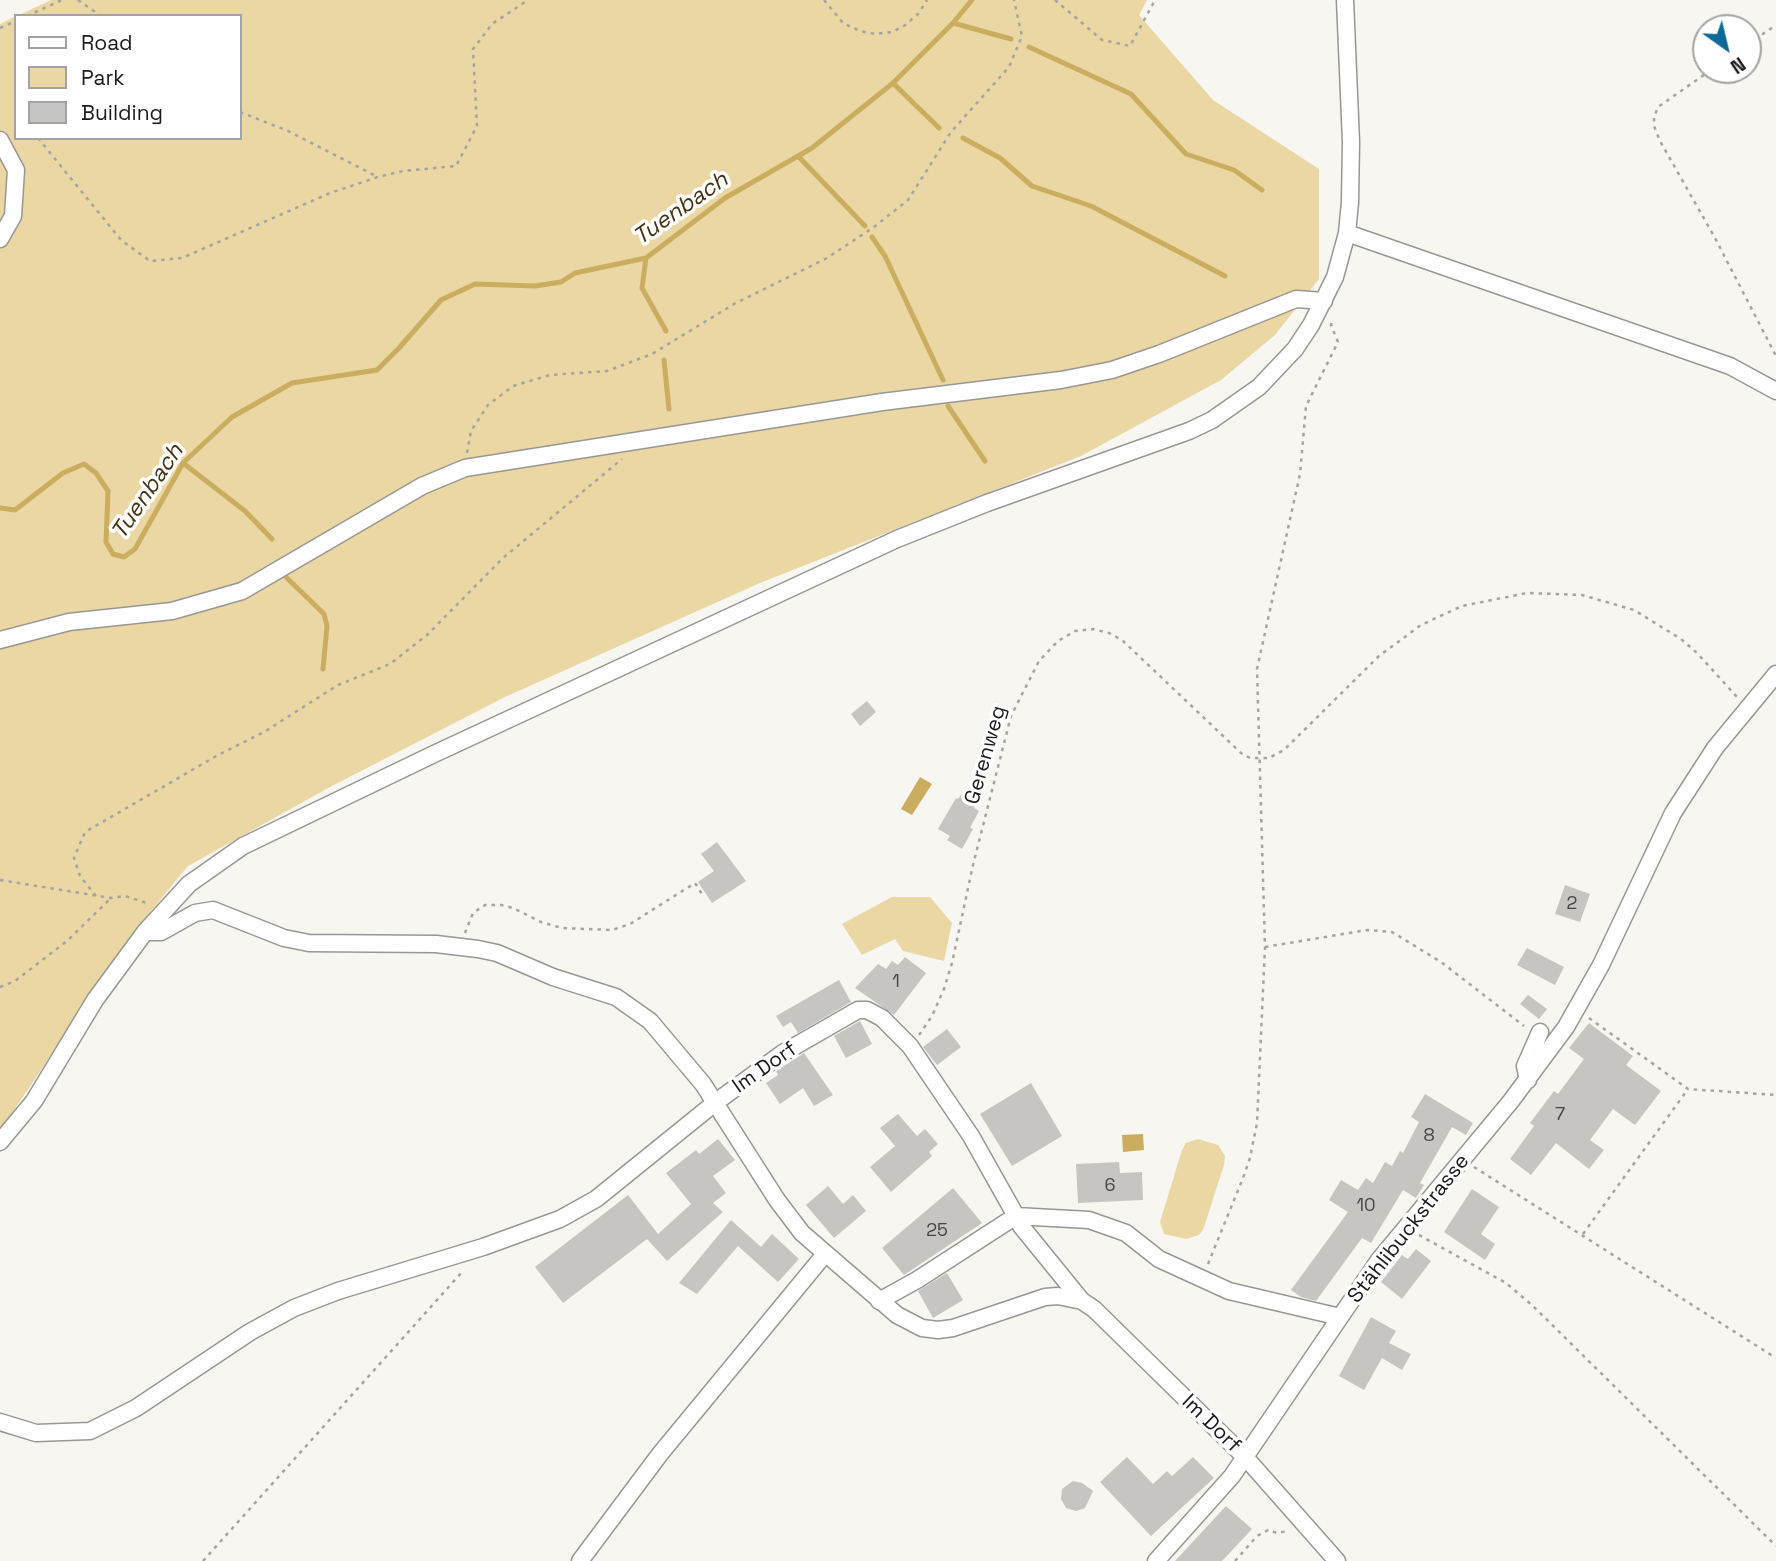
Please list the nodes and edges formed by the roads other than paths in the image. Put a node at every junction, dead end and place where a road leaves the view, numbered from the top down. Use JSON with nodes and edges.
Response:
{"nodes":[{"id":1,"x":1345,"y":0,"type":"edge"},
{"id":2,"x":0,"y":140,"type":"edge"},
{"id":3,"x":1347,"y":233,"type":"junction"},
{"id":4,"x":0,"y":239,"type":"edge"},
{"id":5,"x":1324,"y":301,"type":"junction"},
{"id":6,"x":1776,"y":391,"type":"edge"},
{"id":7,"x":0,"y":640,"type":"edge"},
{"id":8,"x":1776,"y":674,"type":"edge"},
{"id":9,"x":145,"y":932,"type":"junction"},
{"id":10,"x":1539,"y":1034,"type":"road end"},
{"id":11,"x":1528,"y":1080,"type":"junction"},
{"id":12,"x":716,"y":1102,"type":"junction"},
{"id":13,"x":0,"y":1142,"type":"edge"},
{"id":14,"x":1016,"y":1216,"type":"junction"},
{"id":15,"x":825,"y":1254,"type":"junction"},
{"id":16,"x":879,"y":1301,"type":"junction"},
{"id":17,"x":1082,"y":1301,"type":"junction"},
{"id":18,"x":1340,"y":1317,"type":"junction"},
{"id":19,"x":0,"y":1422,"type":"edge"},
{"id":20,"x":1246,"y":1458,"type":"junction"},
{"id":21,"x":580,"y":1561,"type":"edge"},
{"id":22,"x":1156,"y":1561,"type":"edge"},
{"id":23,"x":1337,"y":1561,"type":"edge"}],
"edges":[{"from":1,"to":3,"type":"street"},
{"from":2,"to":4,"type":"street"},
{"from":3,"to":5,"type":"street"},
{"from":3,"to":6,"type":"street"},
{"from":5,"to":7,"type":"street"},
{"from":5,"to":9,"type":"street"},
{"from":8,"to":11,"type":"street","name":"Stählibuckstrasse"},
{"from":9,"to":12,"type":"street"},
{"from":9,"to":13,"type":"street"},
{"from":10,"to":11,"type":"street"},
{"from":11,"to":18,"type":"street","name":"Stählibuckstrasse"},
{"from":12,"to":14,"type":"street","name":"Im Dorf"},
{"from":12,"to":15,"type":"street","name":"Im Dorf"},
{"from":12,"to":19,"type":"street"},
{"from":14,"to":16,"type":"street"},
{"from":14,"to":17,"type":"street","name":"Im Dorf"},
{"from":14,"to":18,"type":"street"},
{"from":15,"to":16,"type":"street","name":"Im Dorf"},
{"from":15,"to":21,"type":"street"},
{"from":16,"to":17,"type":"street","name":"Im Dorf"},
{"from":17,"to":20,"type":"street","name":"Im Dorf"},
{"from":18,"to":20,"type":"street","name":"Stählibuckstrasse"},
{"from":20,"to":22,"type":"street","name":"Stählibuckstrasse"},
{"from":20,"to":23,"type":"street","name":"Im Dorf"}]}
